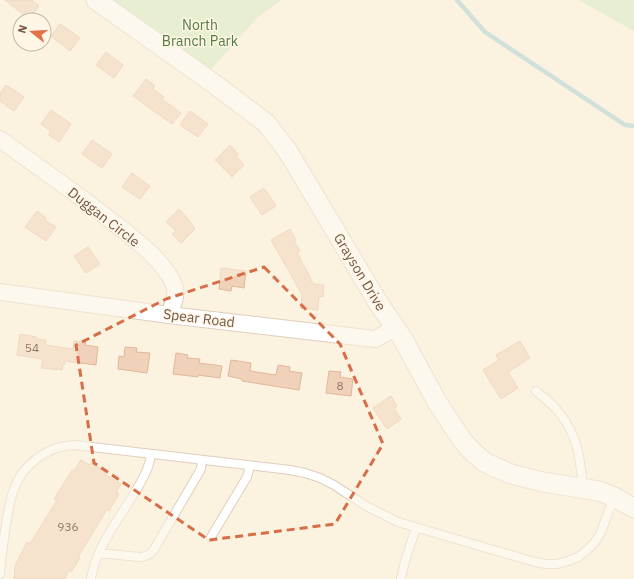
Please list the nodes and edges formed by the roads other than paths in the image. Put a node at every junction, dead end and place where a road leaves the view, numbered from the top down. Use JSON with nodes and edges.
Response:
{"nodes":[{"id":1,"x":96,"y":0,"type":"edge"},
{"id":2,"x":0,"y":139,"type":"edge"},
{"id":3,"x":0,"y":292,"type":"edge"},
{"id":4,"x":169,"y":315,"type":"junction"},
{"id":5,"x":395,"y":328,"type":"junction"},
{"id":6,"x":536,"y":391,"type":"dead end"},
{"id":7,"x":151,"y":454,"type":"junction"},
{"id":8,"x":202,"y":460,"type":"junction"},
{"id":9,"x":250,"y":466,"type":"junction"},
{"id":10,"x":583,"y":488,"type":"junction"},
{"id":11,"x":614,"y":497,"type":"junction"},
{"id":12,"x":634,"y":508,"type":"edge"},
{"id":13,"x":416,"y":528,"type":"junction"},
{"id":14,"x":212,"y":537,"type":"dead end"},
{"id":15,"x":99,"y":552,"type":"junction"},
{"id":16,"x":0,"y":574,"type":"edge"},
{"id":17,"x":91,"y":579,"type":"edge"},
{"id":18,"x":401,"y":579,"type":"edge"}],
"edges":[{"from":1,"to":5,"type":"street","name":"Grayson Drive"},
{"from":2,"to":4,"type":"street","name":"Duggan Circle"},
{"from":3,"to":4,"type":"street","name":"Spear Road"},
{"from":4,"to":5,"type":"street","name":"Spear Road"},
{"from":5,"to":10,"type":"street","name":"Grayson Drive"},
{"from":6,"to":10,"type":"lane"},
{"from":7,"to":8,"type":"lane"},
{"from":7,"to":15,"type":"lane"},
{"from":7,"to":16,"type":"lane"},
{"from":8,"to":9,"type":"lane"},
{"from":8,"to":15,"type":"lane"},
{"from":9,"to":13,"type":"lane"},
{"from":9,"to":14,"type":"lane"},
{"from":10,"to":11,"type":"street","name":"Grayson Drive"},
{"from":11,"to":12,"type":"street","name":"Grayson Drive"},
{"from":11,"to":13,"type":"lane"},
{"from":13,"to":18,"type":"lane"},
{"from":15,"to":17,"type":"lane"}]}
